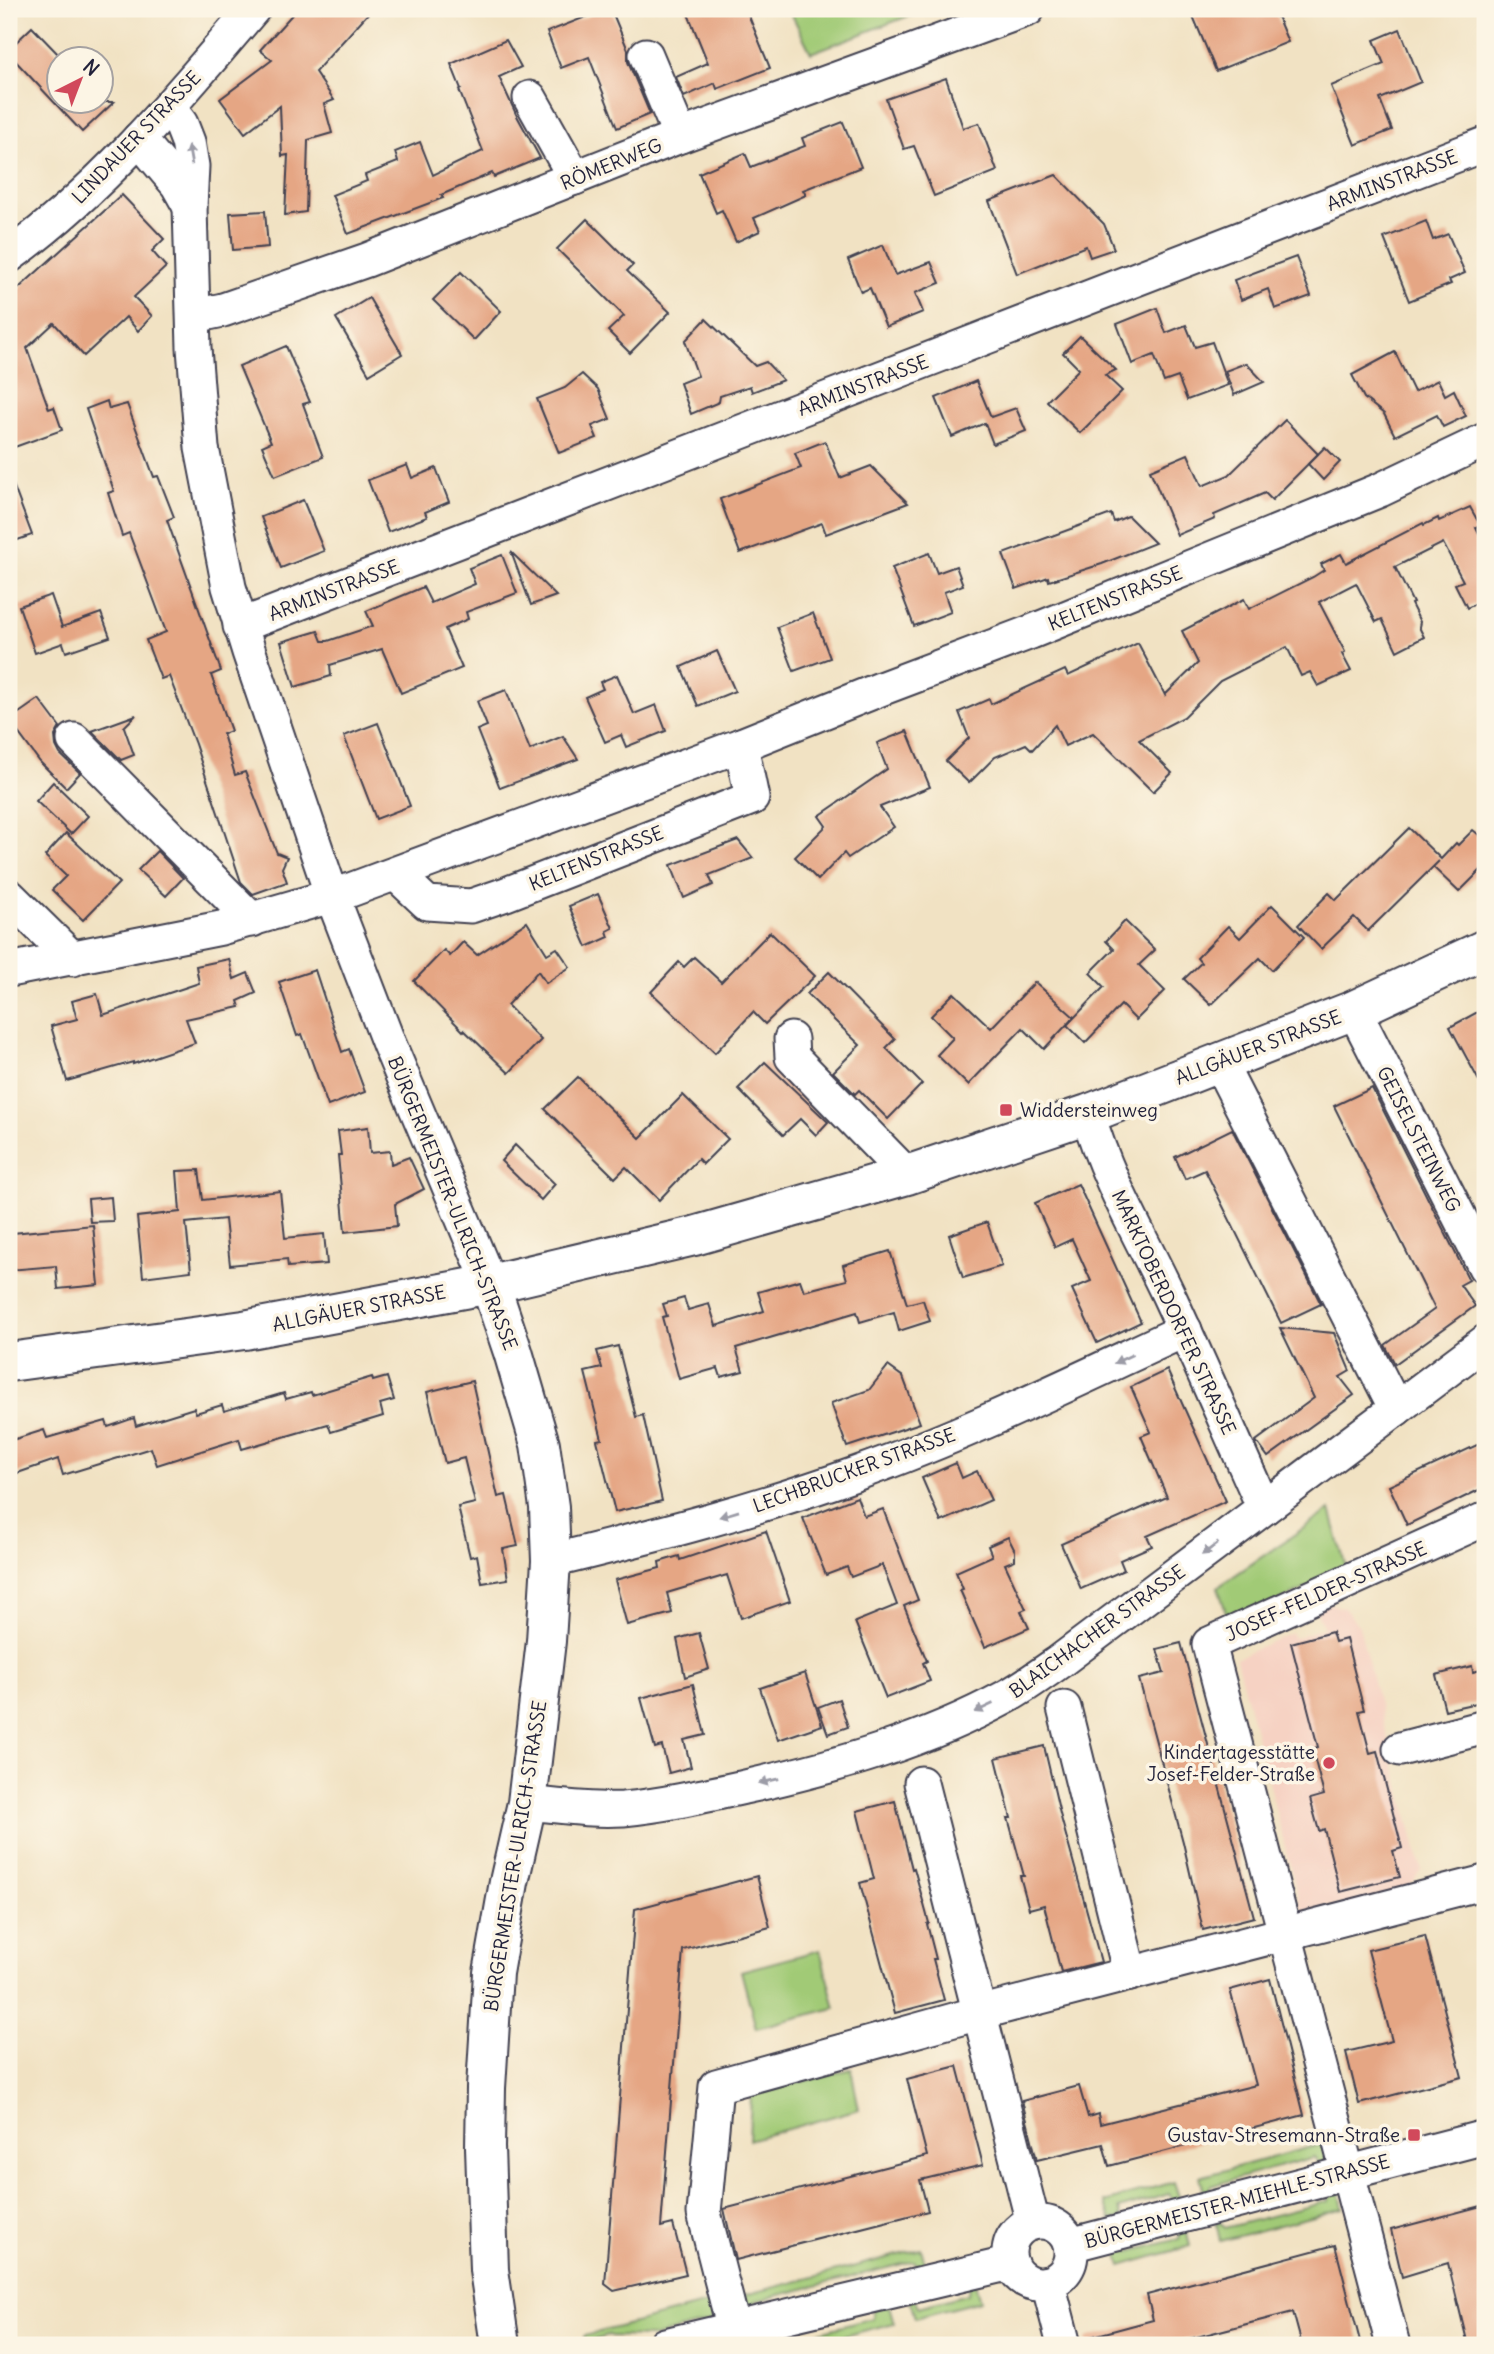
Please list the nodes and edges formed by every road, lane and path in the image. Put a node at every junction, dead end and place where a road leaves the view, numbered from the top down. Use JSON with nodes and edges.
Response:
{"nodes":[{"id":1,"x":253,"y":9,"type":"edge"},
{"id":2,"x":1028,"y":9,"type":"edge"},
{"id":3,"x":646,"y":55,"type":"dead end"},
{"id":4,"x":530,"y":98,"type":"dead end"},
{"id":5,"x":169,"y":108,"type":"junction"},
{"id":6,"x":680,"y":136,"type":"junction"},
{"id":7,"x":139,"y":139,"type":"junction"},
{"id":8,"x":1485,"y":144,"type":"edge"},
{"id":9,"x":575,"y":178,"type":"junction"},
{"id":10,"x":190,"y":207,"type":"junction"},
{"id":11,"x":9,"y":256,"type":"edge"},
{"id":12,"x":194,"y":316,"type":"junction"},
{"id":13,"x":1485,"y":440,"type":"edge"},
{"id":14,"x":240,"y":626,"type":"junction"},
{"id":15,"x":74,"y":740,"type":"dead end"},
{"id":16,"x":741,"y":745,"type":"junction"},
{"id":17,"x":396,"y":874,"type":"junction"},
{"id":18,"x":9,"y":896,"type":"edge"},
{"id":19,"x":332,"y":896,"type":"junction"},
{"id":20,"x":252,"y":920,"type":"junction"},
{"id":21,"x":1484,"y":953,"type":"edge"},
{"id":22,"x":73,"y":959,"type":"junction"},
{"id":23,"x":9,"y":970,"type":"edge"},
{"id":24,"x":1354,"y":1010,"type":"junction"},
{"id":25,"x":790,"y":1040,"type":"dead end"},
{"id":26,"x":1219,"y":1062,"type":"junction"},
{"id":27,"x":1088,"y":1114,"type":"junction"},
{"id":28,"x":907,"y":1175,"type":"junction"},
{"id":29,"x":1485,"y":1267,"type":"edge"},
{"id":30,"x":490,"y":1284,"type":"junction"},
{"id":31,"x":1185,"y":1331,"type":"junction"},
{"id":32,"x":1485,"y":1342,"type":"edge"},
{"id":33,"x":9,"y":1362,"type":"edge"},
{"id":34,"x":1396,"y":1409,"type":"junction"},
{"id":35,"x":1264,"y":1508,"type":"junction"},
{"id":36,"x":1485,"y":1519,"type":"edge"},
{"id":37,"x":551,"y":1562,"type":"junction"},
{"id":38,"x":1064,"y":1708,"type":"dead end"},
{"id":39,"x":1485,"y":1727,"type":"edge"},
{"id":40,"x":1400,"y":1749,"type":"dead end"},
{"id":41,"x":921,"y":1783,"type":"dead end"},
{"id":42,"x":527,"y":1803,"type":"junction"},
{"id":43,"x":1485,"y":1882,"type":"edge"},
{"id":44,"x":1283,"y":1934,"type":"junction"},
{"id":45,"x":1130,"y":1974,"type":"junction"},
{"id":46,"x":979,"y":2014,"type":"junction"},
{"id":47,"x":1485,"y":2137,"type":"edge"},
{"id":48,"x":1348,"y":2171,"type":"junction"},
{"id":49,"x":1032,"y":2223,"type":"junction"},
{"id":50,"x":1070,"y":2245,"type":"junction"},
{"id":51,"x":1011,"y":2263,"type":"junction"},
{"id":52,"x":1048,"y":2283,"type":"junction"},
{"id":53,"x":736,"y":2337,"type":"edge"},
{"id":54,"x":500,"y":2345,"type":"edge"},
{"id":55,"x":664,"y":2345,"type":"edge"},
{"id":56,"x":1064,"y":2345,"type":"edge"},
{"id":57,"x":1393,"y":2345,"type":"edge"}],
"edges":[{"from":1,"to":5,"type":"street","name":"LINDAUER STRASSE"},
{"from":2,"to":6,"type":"street","name":"RÖMERWEG"},
{"from":3,"to":6,"type":"street"},
{"from":4,"to":9,"type":"street"},
{"from":5,"to":7,"type":"street","name":"LINDAUER STRASSE"},
{"from":10,"to":5,"type":"street","name":"BÜRGERMEISTER-ULRICH-STRASSE","one_way":true},
{"from":6,"to":9,"type":"street","name":"RÖMERWEG"},
{"from":7,"to":10,"type":"street","name":"BÜRGERMEISTER-ULRICH-STRASSE"},
{"from":7,"to":11,"type":"street","name":"LINDAUER STRASSE"},
{"from":8,"to":14,"type":"street","name":"ARMINSTRASSE"},
{"from":9,"to":12,"type":"street","name":"RÖMERWEG"},
{"from":10,"to":12,"type":"street","name":"BÜRGERMEISTER-ULRICH-STRASSE"},
{"from":12,"to":14,"type":"street","name":"BÜRGERMEISTER-ULRICH-STRASSE"},
{"from":13,"to":16,"type":"street","name":"KELTENSTRASSE"},
{"from":14,"to":19,"type":"street","name":"BÜRGERMEISTER-ULRICH-STRASSE"},
{"from":15,"to":20,"type":"street"},
{"from":16,"to":17,"type":"street","name":"KELTENSTRASSE"},
{"from":16,"to":17,"type":"street","name":"KELTENSTRASSE"},
{"from":17,"to":19,"type":"street","name":"KELTENSTRASSE"},
{"from":18,"to":22,"type":"street"},
{"from":19,"to":20,"type":"street","name":"KELTENSTRASSE"},
{"from":19,"to":30,"type":"street","name":"BÜRGERMEISTER-ULRICH-STRASSE"},
{"from":20,"to":22,"type":"street","name":"KELTENSTRASSE"},
{"from":21,"to":24,"type":"main road","name":"ALLGÄUER STRASSE"},
{"from":22,"to":23,"type":"street","name":"KELTENSTRASSE"},
{"from":24,"to":26,"type":"main road","name":"ALLGÄUER STRASSE"},
{"from":24,"to":29,"type":"street","name":"GEISELSTEINWEG"},
{"from":25,"to":28,"type":"street"},
{"from":26,"to":27,"type":"main road","name":"ALLGÄUER STRASSE"},
{"from":26,"to":34,"type":"street"},
{"from":27,"to":28,"type":"main road","name":"ALLGÄUER STRASSE"},
{"from":27,"to":31,"type":"street","name":"MARKTOBERDORFER STRASSE"},
{"from":28,"to":30,"type":"main road","name":"ALLGÄUER STRASSE"},
{"from":30,"to":33,"type":"main road","name":"ALLGÄUER STRASSE"},
{"from":30,"to":37,"type":"main road","name":"BÜRGERMEISTER-ULRICH-STRASSE"},
{"from":31,"to":35,"type":"street","name":"MARKTOBERDORFER STRASSE"},
{"from":31,"to":37,"type":"street","name":"LECHBRUCKER STRASSE","one_way":true},
{"from":32,"to":34,"type":"street","name":"BLAICHACHER STRASSE"},
{"from":34,"to":35,"type":"street","name":"BLAICHACHER STRASSE"},
{"from":35,"to":42,"type":"street","name":"BLAICHACHER STRASSE","one_way":true},
{"from":36,"to":44,"type":"street","name":"JOSEF-FELDER-STRASSE"},
{"from":37,"to":42,"type":"main road","name":"BÜRGERMEISTER-ULRICH-STRASSE"},
{"from":38,"to":45,"type":"street"},
{"from":39,"to":40,"type":"street"},
{"from":41,"to":46,"type":"street"},
{"from":42,"to":54,"type":"main road","name":"BÜRGERMEISTER-ULRICH-STRASSE"},
{"from":43,"to":44,"type":"street"},
{"from":44,"to":45,"type":"street"},
{"from":44,"to":48,"type":"street","name":"JOSEF-FELDER-STRASSE"},
{"from":45,"to":46,"type":"street"},
{"from":46,"to":49,"type":"street"},
{"from":46,"to":53,"type":"street"},
{"from":47,"to":48,"type":"street","name":"BÜRGERMEISTER-MIEHLE-STRASSE"},
{"from":48,"to":50,"type":"street","name":"BÜRGERMEISTER-MIEHLE-STRASSE"},
{"from":48,"to":57,"type":"street"},
{"from":49,"to":50,"type":"street","name":"BÜRGERMEISTER-MIEHLE-STRASSE"},
{"from":49,"to":51,"type":"street"},
{"from":50,"to":52,"type":"street","name":"BÜRGERMEISTER-MIEHLE-STRASSE"},
{"from":51,"to":52,"type":"street"},
{"from":51,"to":53,"type":"street"},
{"from":52,"to":56,"type":"street"},
{"from":53,"to":55,"type":"street"}]}
